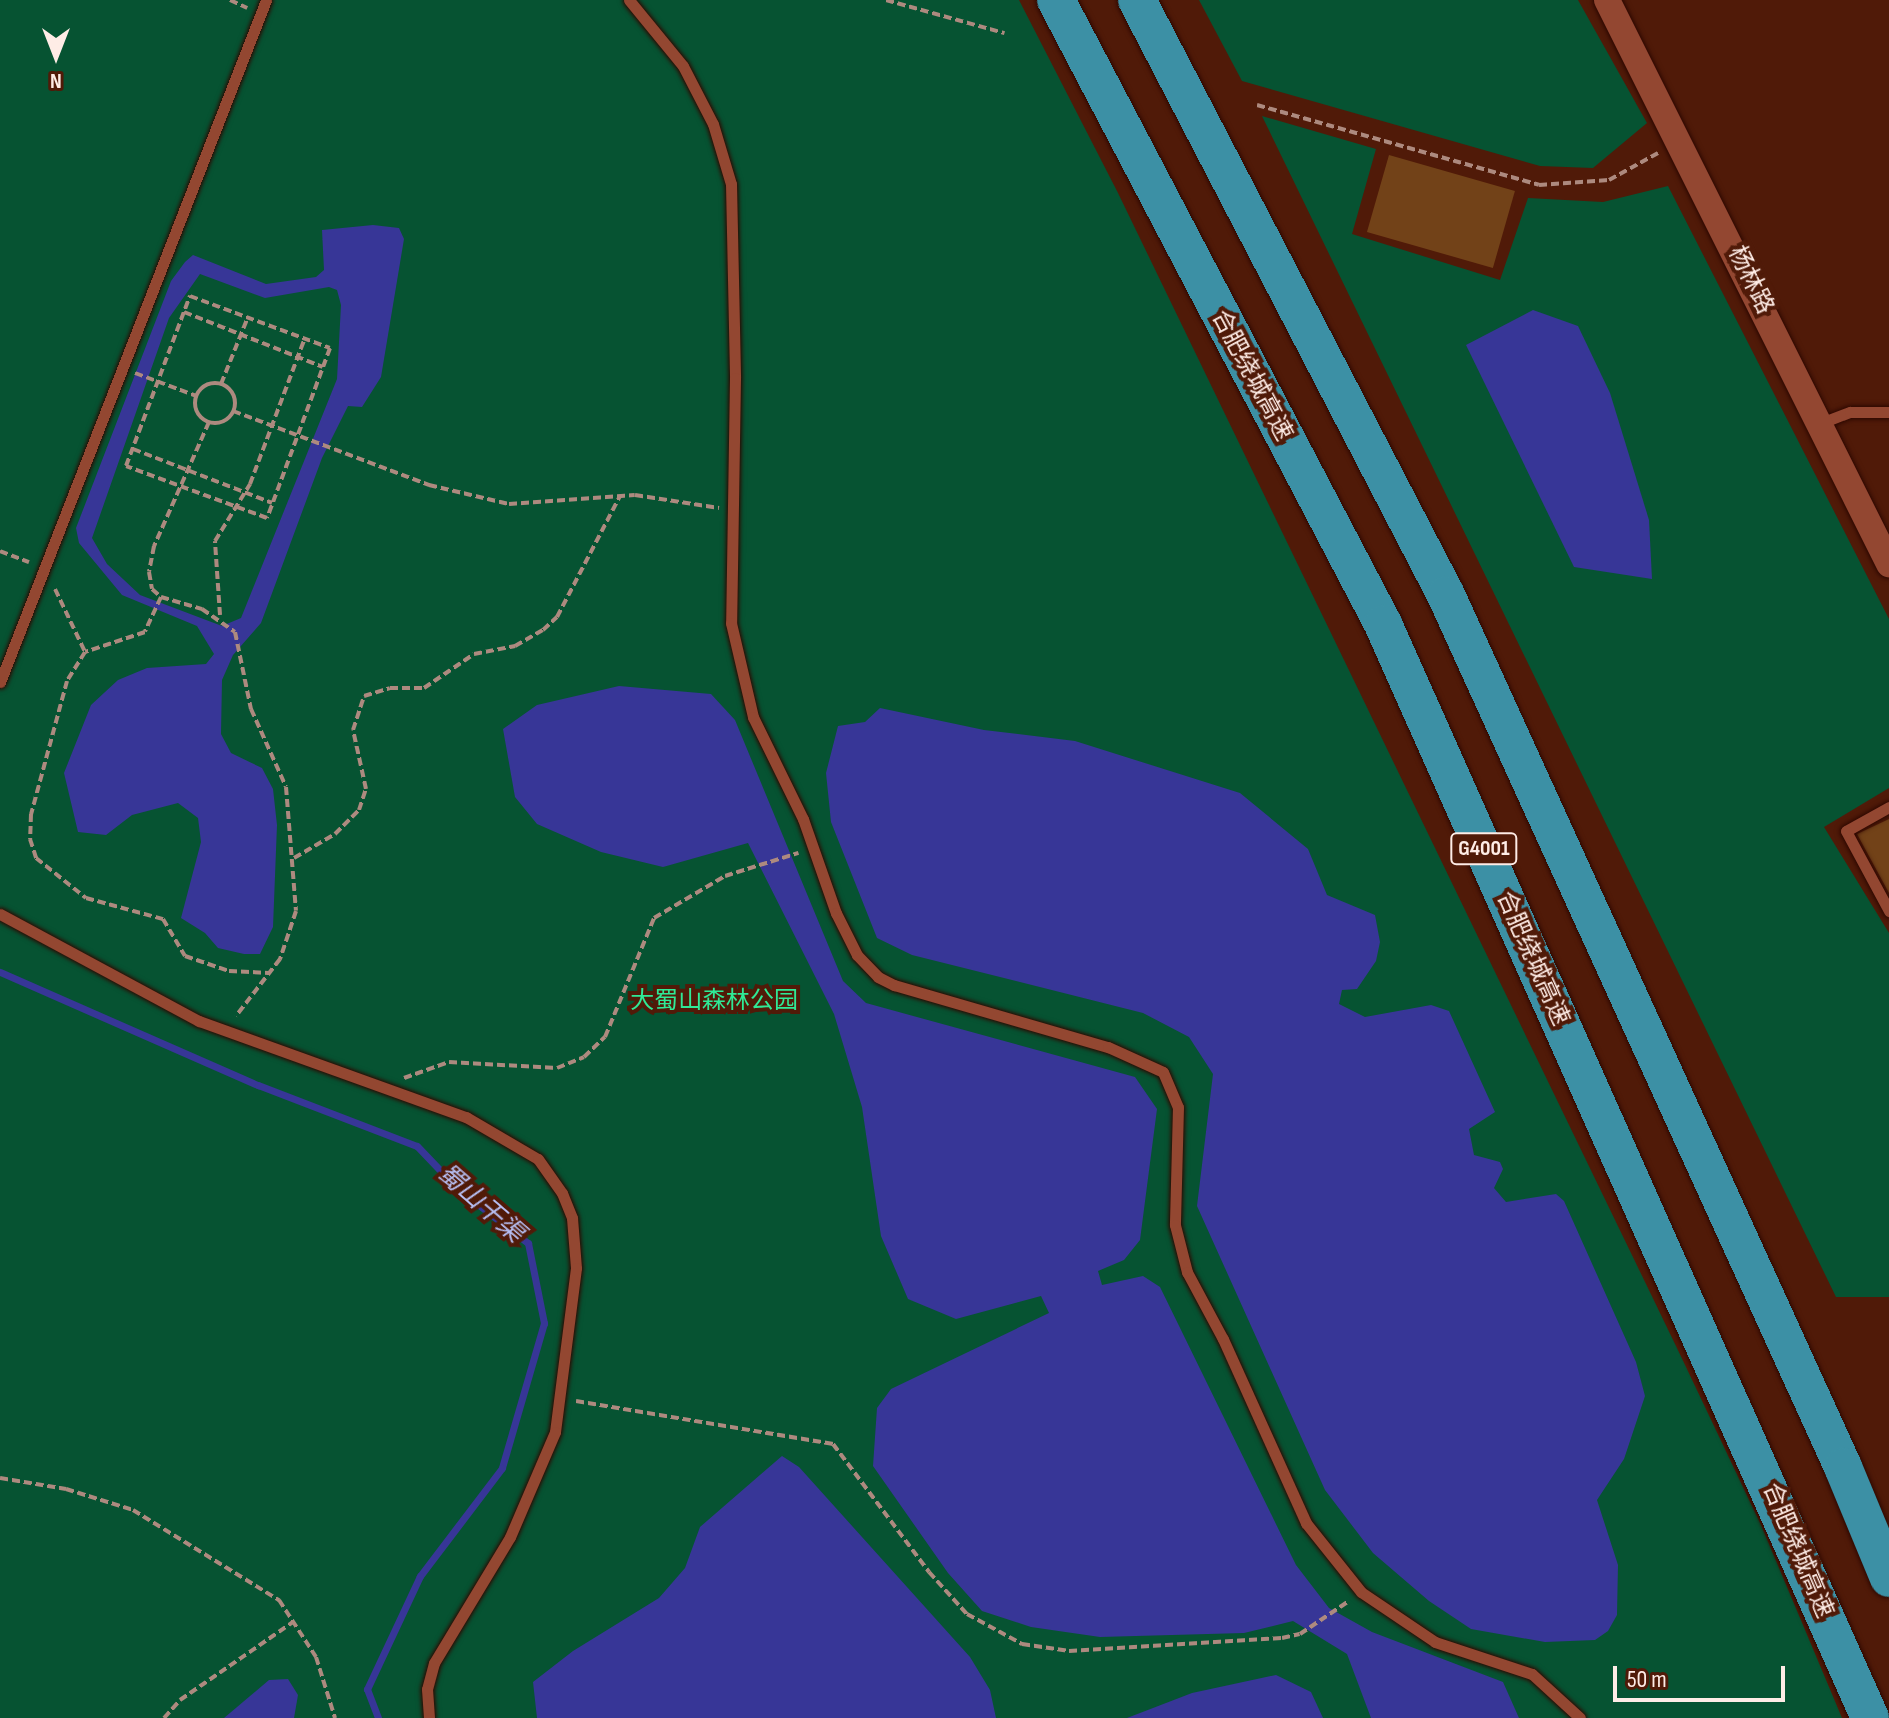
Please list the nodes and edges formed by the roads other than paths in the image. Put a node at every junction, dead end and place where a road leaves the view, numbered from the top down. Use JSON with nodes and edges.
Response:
{"nodes":[{"id":1,"x":266,"y":0,"type":"edge"},
{"id":2,"x":629,"y":0,"type":"edge"},
{"id":3,"x":1056,"y":0,"type":"edge"},
{"id":4,"x":1137,"y":0,"type":"edge"},
{"id":5,"x":1607,"y":0,"type":"edge"},
{"id":6,"x":1889,"y":412,"type":"edge"},
{"id":7,"x":1821,"y":423,"type":"junction"},
{"id":8,"x":1889,"y":564,"type":"edge"},
{"id":9,"x":0,"y":682,"type":"edge"},
{"id":10,"x":1889,"y":807,"type":"edge"},
{"id":11,"x":1889,"y":911,"type":"edge"},
{"id":12,"x":0,"y":914,"type":"edge"},
{"id":13,"x":1889,"y":1578,"type":"edge"},
{"id":14,"x":429,"y":1718,"type":"edge"},
{"id":15,"x":1580,"y":1718,"type":"edge"},
{"id":16,"x":1870,"y":1718,"type":"edge"}],
"edges":[{"from":1,"to":9,"type":"lane"},
{"from":2,"to":15,"type":"lane"},
{"from":3,"to":16,"type":"highway","name":"合肥绕城高速","number":"G4001"},
{"from":4,"to":13,"type":"highway","number":"G4001"},
{"from":5,"to":7,"type":"street","name":"杨林路"},
{"from":6,"to":7,"type":"lane"},
{"from":7,"to":8,"type":"street","name":"杨林路"},
{"from":10,"to":11,"type":"lane"},
{"from":12,"to":14,"type":"lane"}]}
